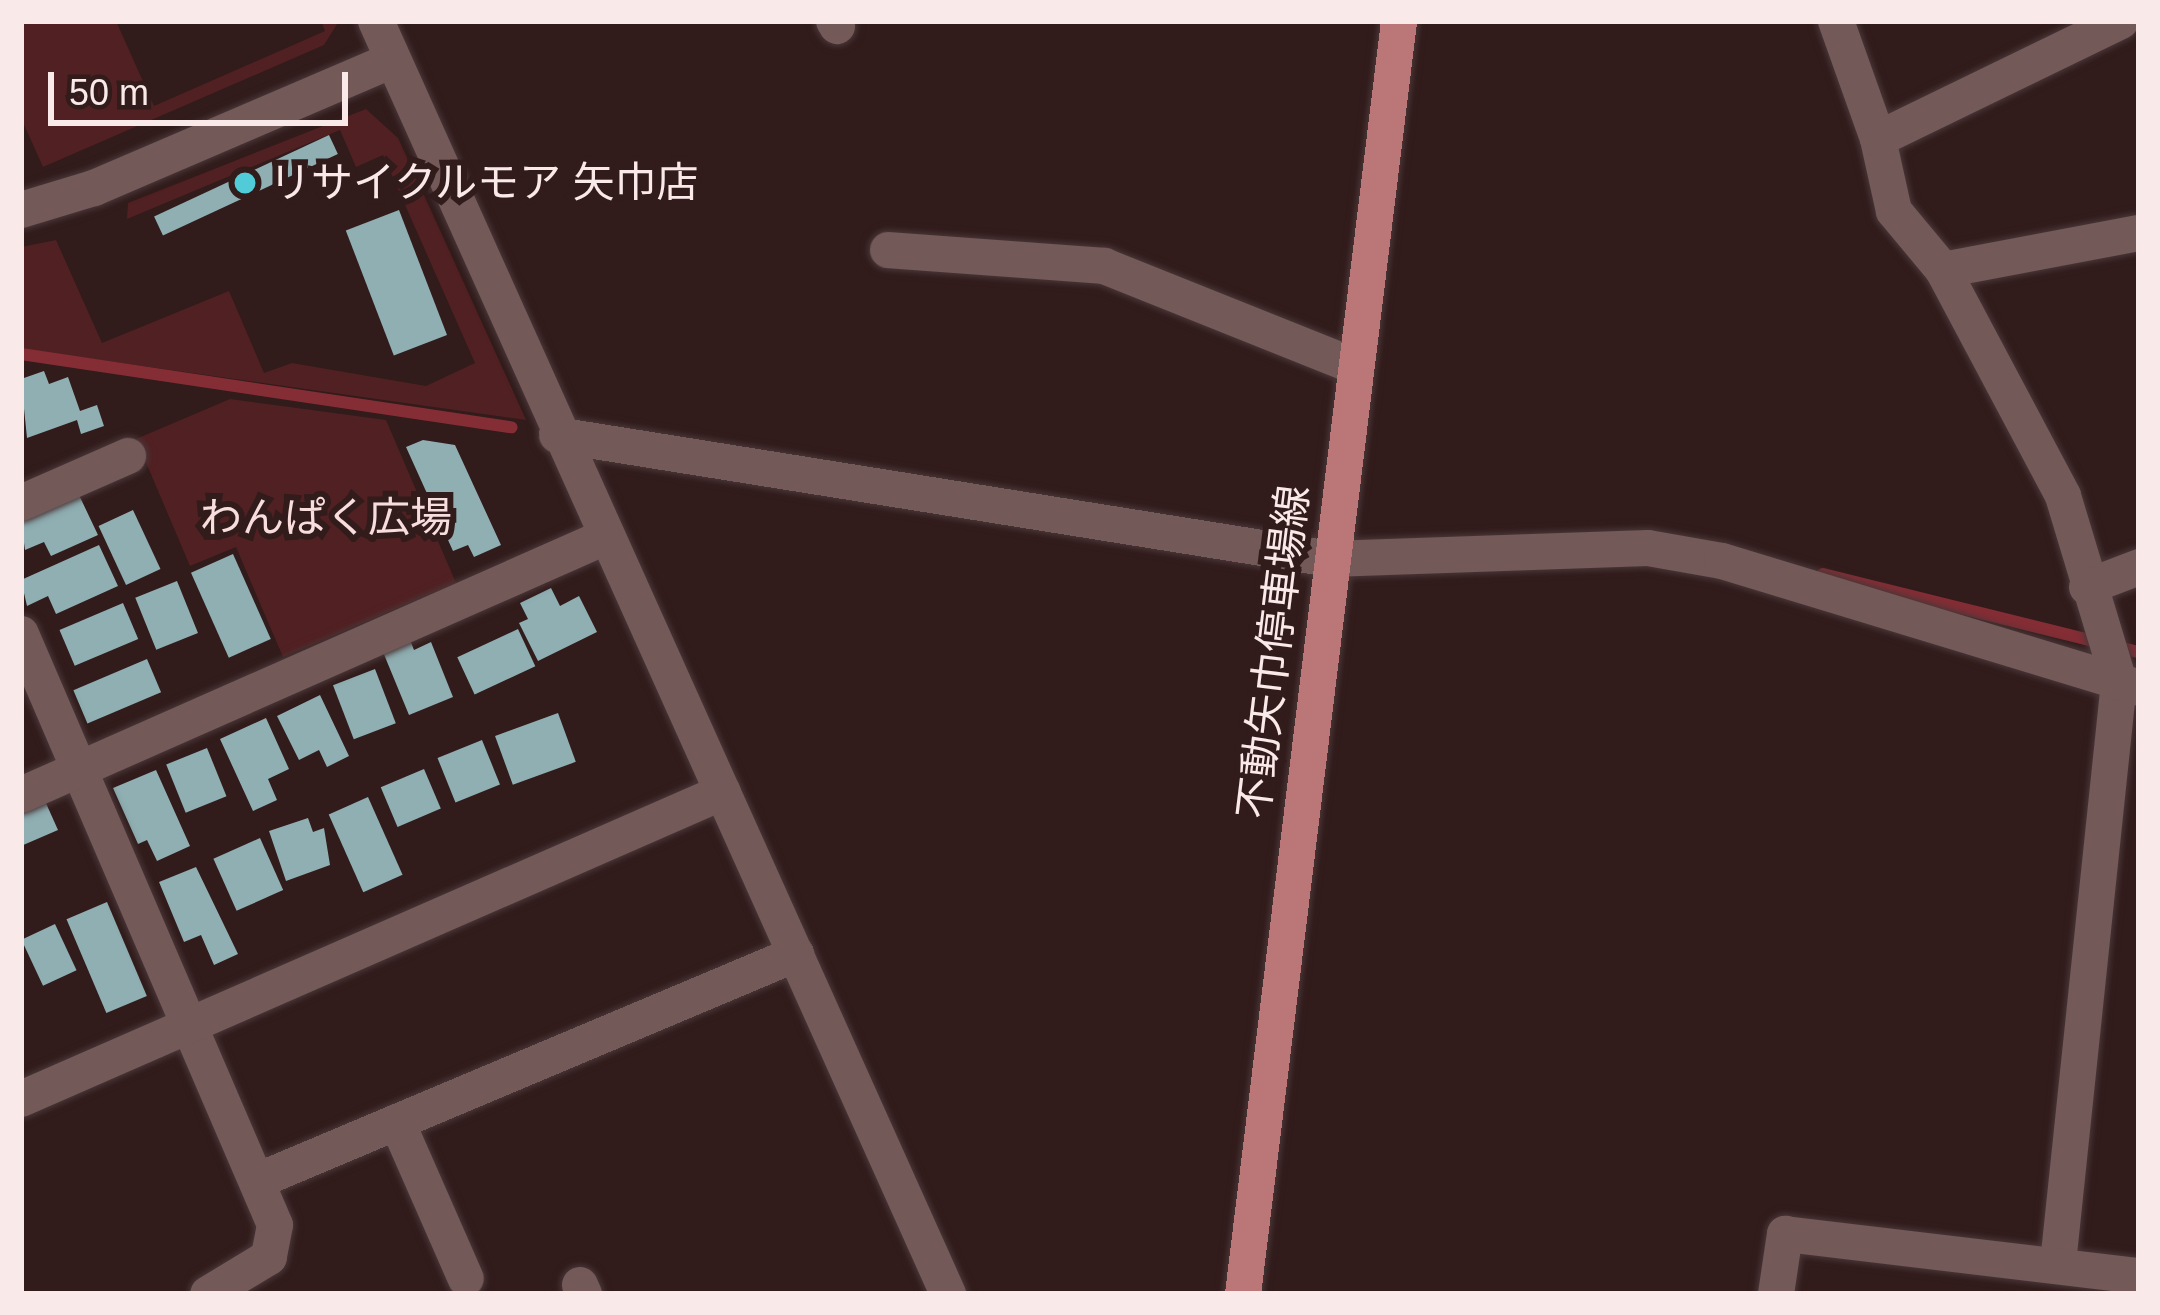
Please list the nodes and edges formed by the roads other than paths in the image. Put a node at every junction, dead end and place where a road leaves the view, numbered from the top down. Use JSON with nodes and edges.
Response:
{"nodes":[{"id":1,"x":376,"y":21,"type":"edge"},
{"id":2,"x":1399,"y":21,"type":"edge"},
{"id":3,"x":1836,"y":21,"type":"edge"},
{"id":4,"x":2121,"y":21,"type":"edge"},
{"id":5,"x":392,"y":60,"type":"junction"},
{"id":6,"x":1878,"y":139,"type":"junction"},
{"id":7,"x":21,"y":210,"type":"edge"},
{"id":8,"x":2139,"y":233,"type":"edge"},
{"id":9,"x":888,"y":250,"type":"dead end"},
{"id":10,"x":1943,"y":270,"type":"junction"},
{"id":11,"x":1354,"y":366,"type":"junction"},
{"id":12,"x":557,"y":435,"type":"junction"},
{"id":13,"x":128,"y":456,"type":"dead end"},
{"id":14,"x":21,"y":503,"type":"edge"},
{"id":15,"x":603,"y":538,"type":"junction"},
{"id":16,"x":1330,"y":559,"type":"junction"},
{"id":17,"x":2139,"y":567,"type":"edge"},
{"id":18,"x":2087,"y":587,"type":"junction"},
{"id":19,"x":21,"y":634,"type":"edge"},
{"id":20,"x":2118,"y":665,"type":"edge"},
{"id":21,"x":81,"y":768,"type":"junction"},
{"id":22,"x":723,"y":792,"type":"junction"},
{"id":23,"x":21,"y":795,"type":"edge"},
{"id":24,"x":796,"y":954,"type":"junction"},
{"id":25,"x":194,"y":1024,"type":"junction"},
{"id":26,"x":21,"y":1099,"type":"edge"},
{"id":27,"x":397,"y":1122,"type":"junction"},
{"id":28,"x":257,"y":1181,"type":"junction"},
{"id":29,"x":2058,"y":1263,"type":"junction"},
{"id":30,"x":2139,"y":1276,"type":"edge"},
{"id":31,"x":466,"y":1279,"type":"dead end"},
{"id":32,"x":208,"y":1294,"type":"edge"},
{"id":33,"x":948,"y":1294,"type":"edge"},
{"id":34,"x":1243,"y":1294,"type":"edge"},
{"id":35,"x":1776,"y":1294,"type":"edge"}],
"edges":[{"from":1,"to":5,"type":"street"},
{"from":2,"to":11,"type":"main road","name":"不動矢巾停車場線"},
{"from":3,"to":6,"type":"street"},
{"from":4,"to":6,"type":"street"},
{"from":5,"to":7,"type":"street"},
{"from":5,"to":12,"type":"street"},
{"from":6,"to":10,"type":"street"},
{"from":8,"to":10,"type":"street"},
{"from":9,"to":11,"type":"street"},
{"from":10,"to":18,"type":"street"},
{"from":11,"to":16,"type":"main road","name":"不動矢巾停車場線"},
{"from":12,"to":15,"type":"street"},
{"from":12,"to":16,"type":"street"},
{"from":13,"to":14,"type":"street"},
{"from":15,"to":21,"type":"street"},
{"from":15,"to":22,"type":"street"},
{"from":16,"to":20,"type":"street"},
{"from":16,"to":34,"type":"main road","name":"不動矢巾停車場線"},
{"from":17,"to":18,"type":"street"},
{"from":18,"to":20,"type":"street"},
{"from":19,"to":21,"type":"street"},
{"from":20,"to":29,"type":"street"},
{"from":21,"to":23,"type":"street"},
{"from":21,"to":25,"type":"street"},
{"from":22,"to":24,"type":"street"},
{"from":22,"to":25,"type":"street"},
{"from":24,"to":27,"type":"street"},
{"from":24,"to":33,"type":"street"},
{"from":25,"to":26,"type":"street"},
{"from":25,"to":28,"type":"street"},
{"from":27,"to":28,"type":"street"},
{"from":27,"to":31,"type":"street"},
{"from":28,"to":32,"type":"street"},
{"from":29,"to":30,"type":"street"},
{"from":29,"to":35,"type":"street"}]}
